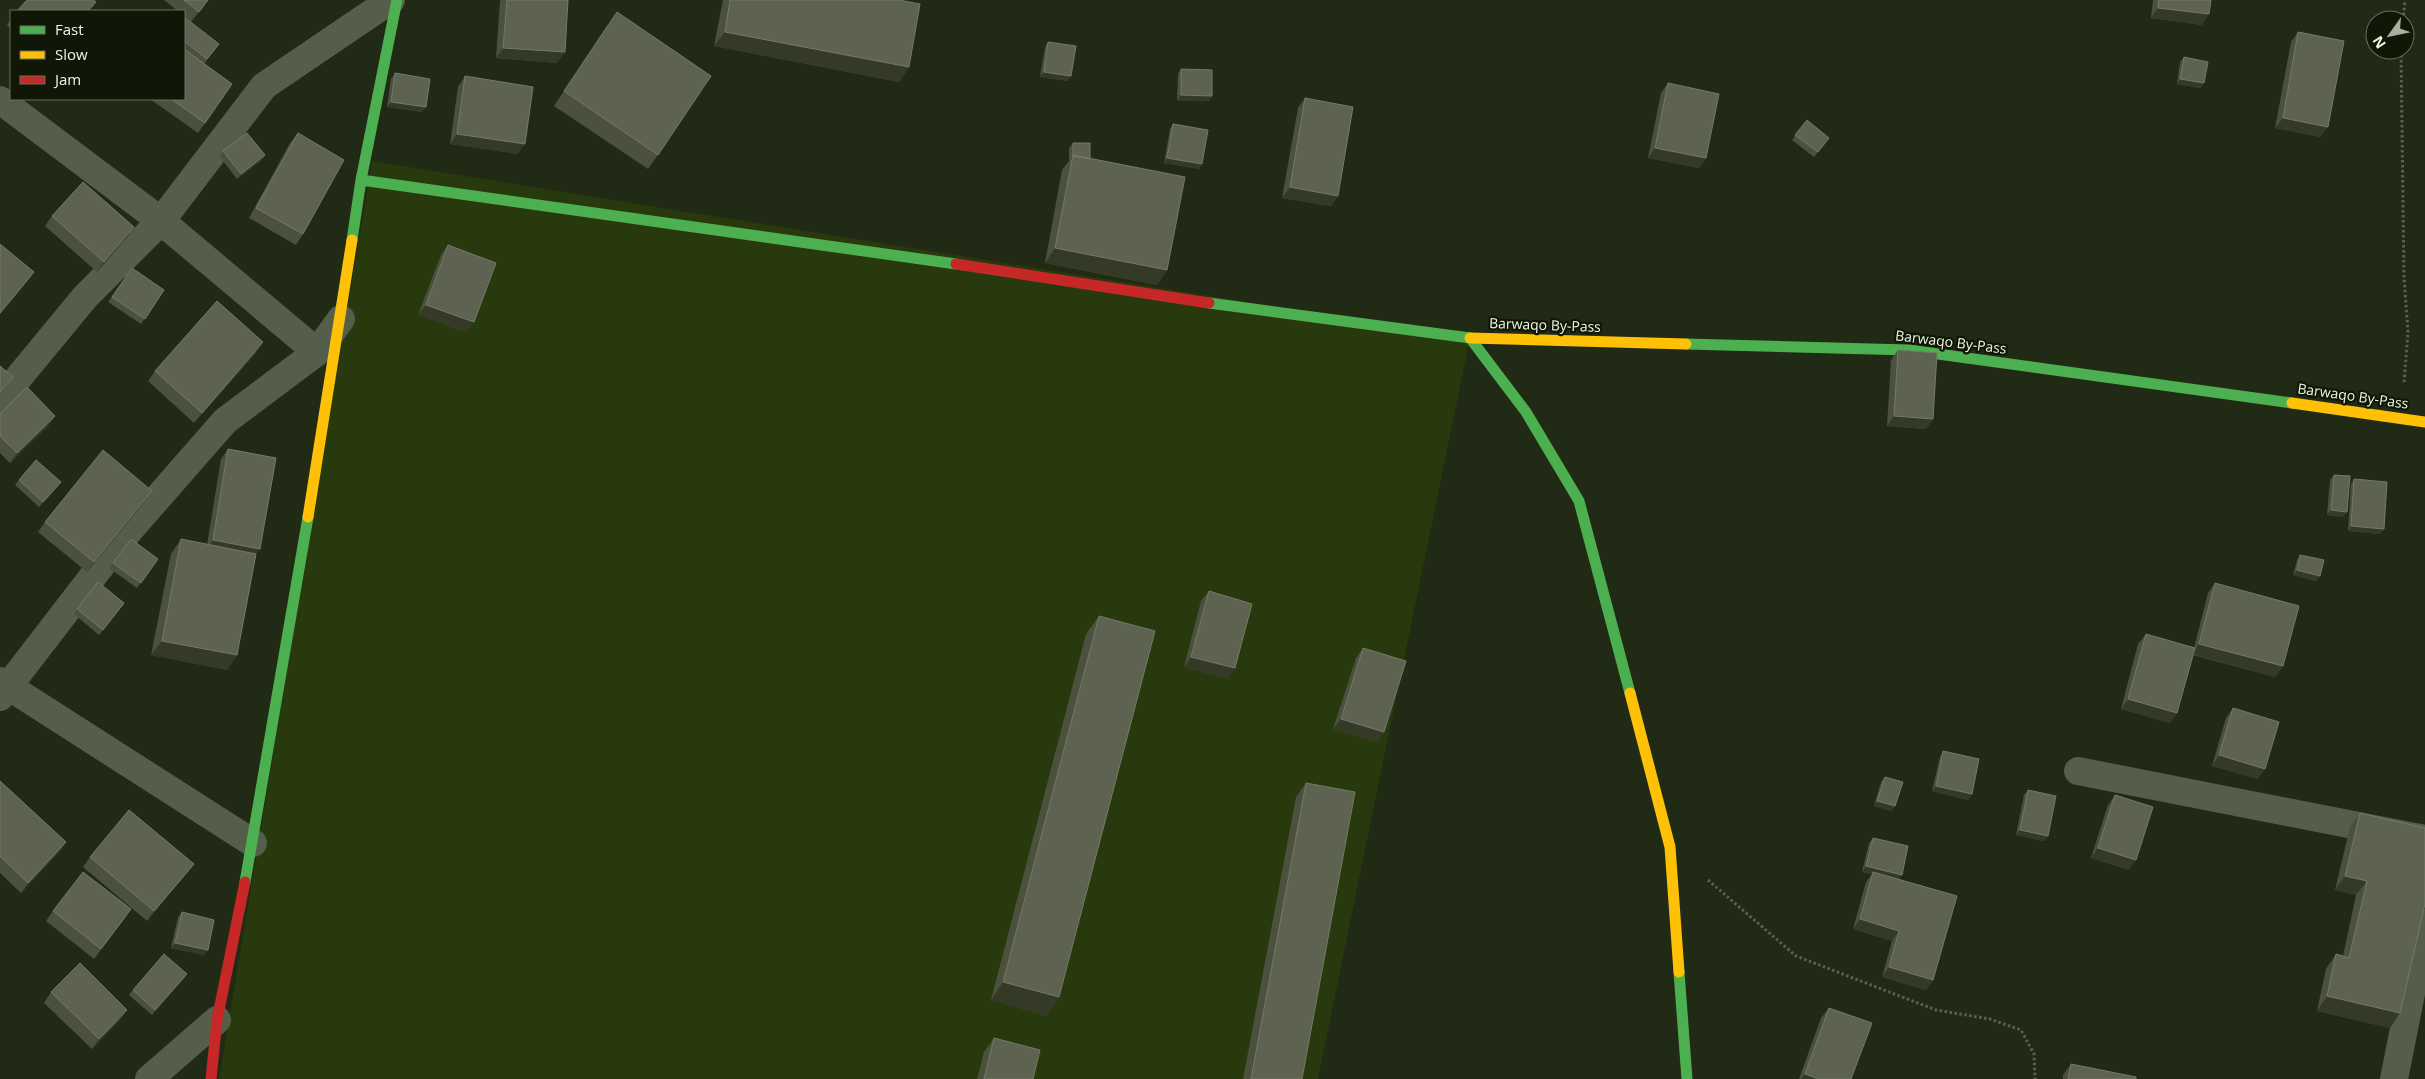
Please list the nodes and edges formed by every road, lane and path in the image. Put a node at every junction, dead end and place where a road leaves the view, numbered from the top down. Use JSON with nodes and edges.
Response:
{"nodes":[{"id":1,"x":391,"y":0,"type":"edge"},
{"id":2,"x":397,"y":0,"type":"edge"},
{"id":3,"x":2401,"y":60,"type":"edge"},
{"id":4,"x":0,"y":100,"type":"edge"},
{"id":5,"x":361,"y":180,"type":"junction"},
{"id":6,"x":161,"y":221,"type":"junction"},
{"id":7,"x":341,"y":319,"type":"junction"},
{"id":8,"x":1470,"y":338,"type":"junction"},
{"id":9,"x":317,"y":352,"type":"junction"},
{"id":10,"x":0,"y":400,"type":"edge"},
{"id":11,"x":2400,"y":418,"type":"junction"},
{"id":12,"x":2425,"y":422,"type":"edge"},
{"id":13,"x":3,"y":689,"type":"edge"},
{"id":14,"x":2078,"y":771,"type":"dead end"},
{"id":15,"x":2425,"y":839,"type":"edge"},
{"id":16,"x":253,"y":843,"type":"junction"},
{"id":17,"x":1670,"y":846,"type":"junction"},
{"id":18,"x":2425,"y":923,"type":"edge"},
{"id":19,"x":217,"y":1020,"type":"junction"},
{"id":20,"x":149,"y":1079,"type":"edge"},
{"id":21,"x":211,"y":1079,"type":"edge"},
{"id":22,"x":1687,"y":1079,"type":"edge"},
{"id":23,"x":2035,"y":1079,"type":"edge"},
{"id":24,"x":2394,"y":1079,"type":"edge"}],
"edges":[{"from":1,"to":6,"type":"street"},
{"from":2,"to":5,"type":"main road"},
{"from":3,"to":11,"type":"path"},
{"from":4,"to":6,"type":"street"},
{"from":5,"to":7,"type":"main road"},
{"from":5,"to":8,"type":"main road","name":"Barwaqo By-Pass"},
{"from":6,"to":9,"type":"street"},
{"from":6,"to":10,"type":"street"},
{"from":7,"to":9,"type":"street"},
{"from":7,"to":16,"type":"main road"},
{"from":8,"to":11,"type":"main road","name":"Barwaqo By-Pass"},
{"from":8,"to":17,"type":"main road"},
{"from":9,"to":13,"type":"street"},
{"from":11,"to":12,"type":"main road","name":"Barwaqo By-Pass"},
{"from":13,"to":16,"type":"street"},
{"from":14,"to":15,"type":"street"},
{"from":16,"to":19,"type":"main road"},
{"from":17,"to":22,"type":"main road"},
{"from":17,"to":23,"type":"path"},
{"from":18,"to":24,"type":"street"},
{"from":19,"to":20,"type":"street"},
{"from":19,"to":21,"type":"main road"}]}
